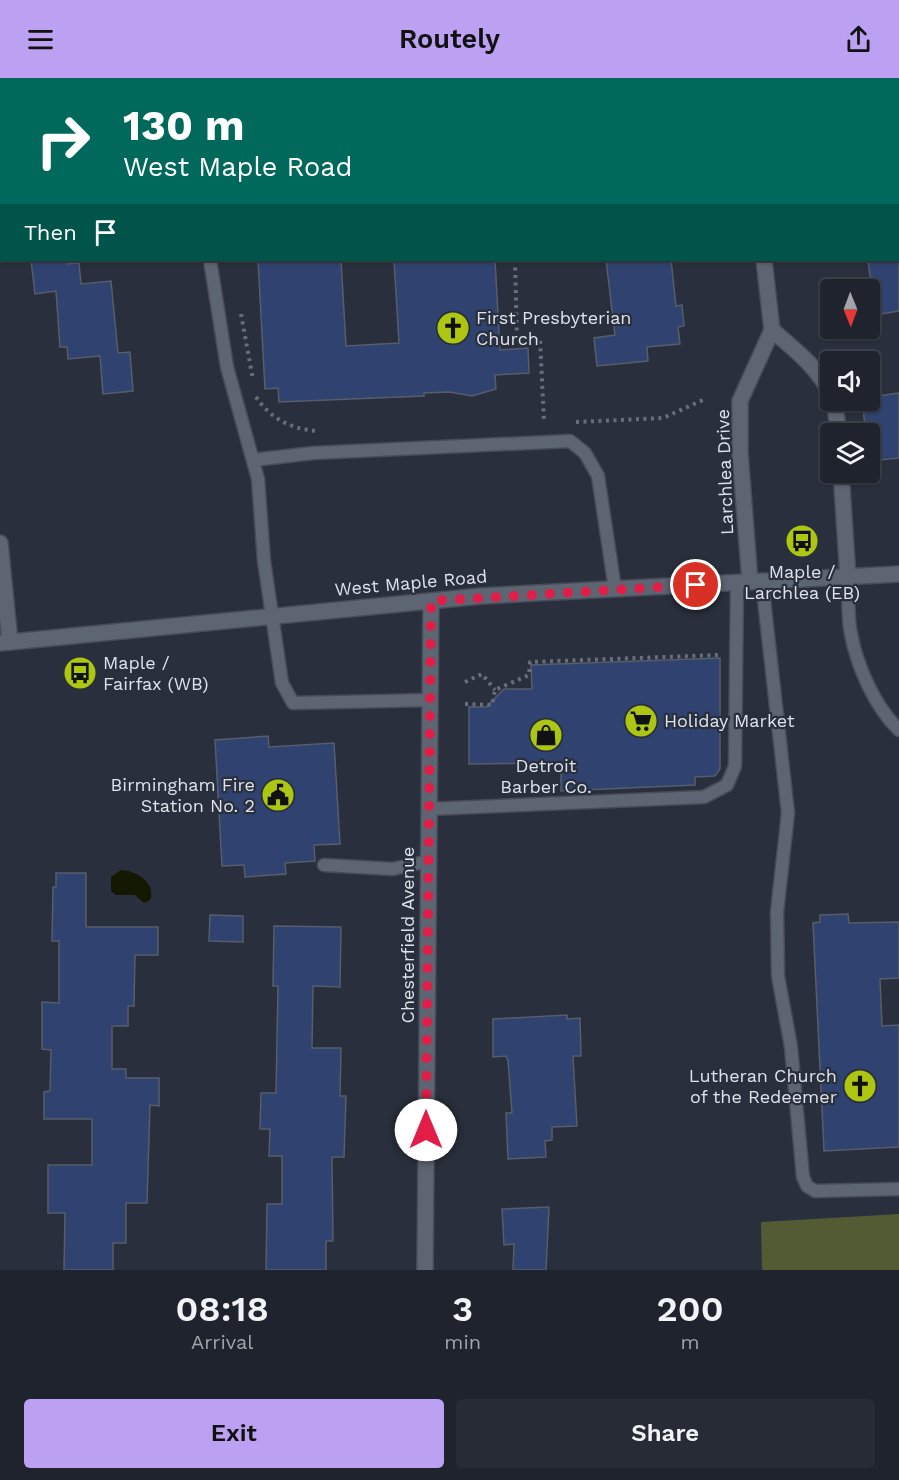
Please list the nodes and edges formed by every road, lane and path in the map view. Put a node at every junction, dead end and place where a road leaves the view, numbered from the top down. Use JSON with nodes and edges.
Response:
{"nodes":[{"id":1,"x":210,"y":261,"type":"edge"},
{"id":2,"x":515,"y":261,"type":"edge"},
{"id":3,"x":764,"y":261,"type":"edge"},
{"id":4,"x":240,"y":309,"type":"dead end"},
{"id":5,"x":772,"y":330,"type":"junction"},
{"id":6,"x":820,"y":377,"type":"edge"},
{"id":7,"x":703,"y":399,"type":"dead end"},
{"id":8,"x":569,"y":421,"type":"dead end"},
{"id":9,"x":532,"y":422,"type":"dead end"},
{"id":10,"x":544,"y":422,"type":"junction"},
{"id":11,"x":551,"y":422,"type":"dead end"},
{"id":12,"x":322,"y":432,"type":"dead end"},
{"id":13,"x":254,"y":460,"type":"junction"},
{"id":14,"x":842,"y":483,"type":"edge"},
{"id":15,"x":0,"y":543,"type":"edge"},
{"id":16,"x":899,"y":574,"type":"edge"},
{"id":17,"x":848,"y":577,"type":"junction"},
{"id":18,"x":750,"y":582,"type":"junction"},
{"id":19,"x":615,"y":590,"type":"junction"},
{"id":20,"x":431,"y":601,"type":"junction"},
{"id":21,"x":272,"y":617,"type":"junction"},
{"id":22,"x":5,"y":642,"type":"edge"},
{"id":23,"x":722,"y":646,"type":"dead end"},
{"id":24,"x":465,"y":682,"type":"dead end"},
{"id":25,"x":495,"y":690,"type":"junction"},
{"id":26,"x":431,"y":700,"type":"junction"},
{"id":27,"x":465,"y":704,"type":"dead end"},
{"id":28,"x":899,"y":730,"type":"edge"},
{"id":29,"x":428,"y":809,"type":"junction"},
{"id":30,"x":428,"y":861,"type":"junction"},
{"id":31,"x":324,"y":865,"type":"dead end"},
{"id":32,"x":899,"y":1189,"type":"edge"},
{"id":33,"x":425,"y":1270,"type":"edge"}],
"edges":[{"from":1,"to":13,"type":"lane"},
{"from":2,"to":10,"type":"path"},
{"from":3,"to":5,"type":"street"},
{"from":4,"to":12,"type":"path"},
{"from":5,"to":6,"type":"street"},
{"from":5,"to":18,"type":"street","name":"Larchlea Drive"},
{"from":7,"to":8,"type":"path"},
{"from":9,"to":10,"type":"path"},
{"from":10,"to":11,"type":"path"},
{"from":13,"to":19,"type":"lane"},
{"from":13,"to":21,"type":"lane"},
{"from":14,"to":17,"type":"street"},
{"from":15,"to":22,"type":"street"},
{"from":16,"to":17,"type":"street","name":"West Maple Road"},
{"from":17,"to":18,"type":"street","name":"West Maple Road"},
{"from":17,"to":28,"type":"lane"},
{"from":18,"to":19,"type":"street","name":"West Maple Road"},
{"from":18,"to":29,"type":"lane"},
{"from":18,"to":32,"type":"lane"},
{"from":19,"to":20,"type":"street","name":"West Maple Road"},
{"from":20,"to":21,"type":"street","name":"West Maple Road"},
{"from":20,"to":26,"type":"street","name":"Chesterfield Avenue"},
{"from":21,"to":22,"type":"street","name":"West Maple Road"},
{"from":21,"to":26,"type":"lane"},
{"from":23,"to":25,"type":"path"},
{"from":24,"to":25,"type":"path"},
{"from":25,"to":27,"type":"path"},
{"from":26,"to":29,"type":"street","name":"Chesterfield Avenue"},
{"from":29,"to":30,"type":"street","name":"Chesterfield Avenue"},
{"from":30,"to":31,"type":"lane"},
{"from":30,"to":33,"type":"street","name":"Chesterfield Avenue"}]}
